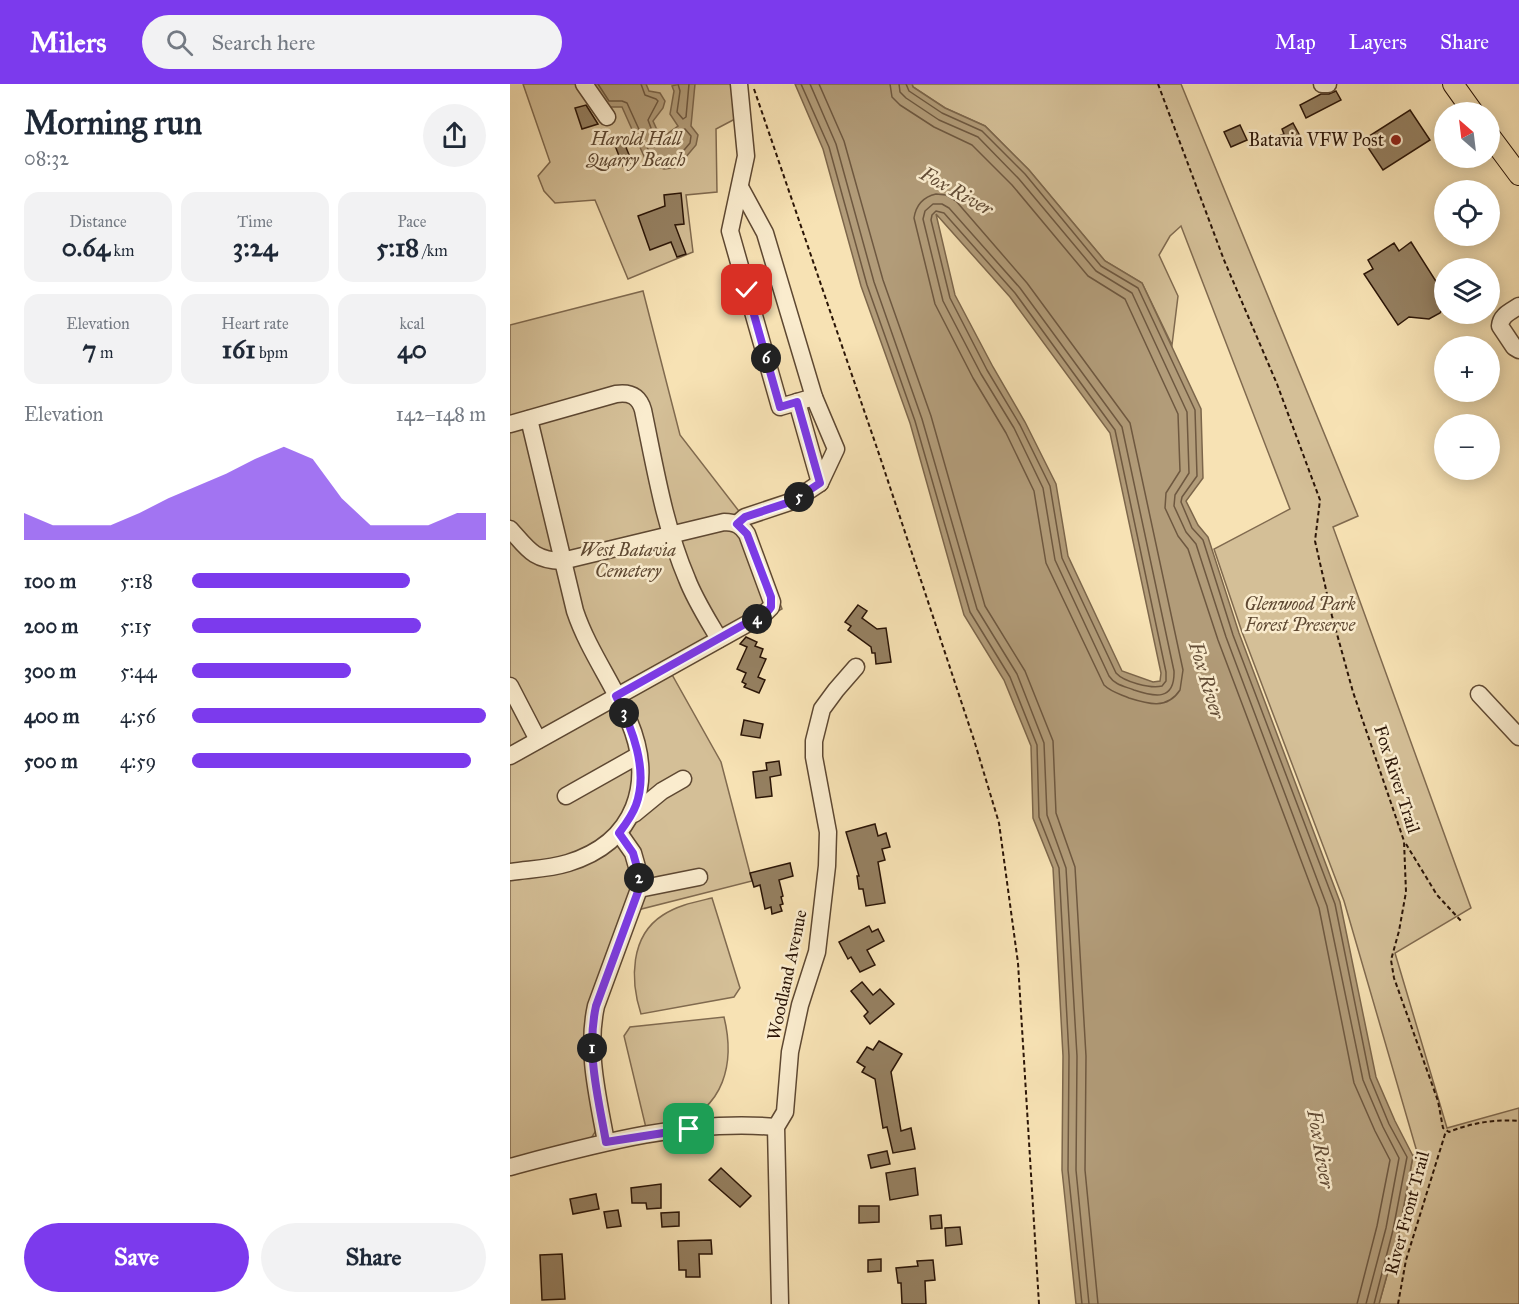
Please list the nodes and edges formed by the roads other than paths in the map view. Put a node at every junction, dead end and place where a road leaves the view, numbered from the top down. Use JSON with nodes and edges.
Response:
{"nodes":[{"id":1,"x":584,"y":84,"type":"edge"},
{"id":2,"x":740,"y":84,"type":"edge"},
{"id":3,"x":1322,"y":84,"type":"edge"},
{"id":4,"x":1328,"y":84,"type":"edge"},
{"id":5,"x":1453,"y":84,"type":"edge"},
{"id":6,"x":1466,"y":102,"type":"edge"},
{"id":7,"x":607,"y":117,"type":"dead end"},
{"id":8,"x":1500,"y":149,"type":"edge"},
{"id":9,"x":1519,"y":175,"type":"edge"},
{"id":10,"x":740,"y":187,"type":"junction"},
{"id":11,"x":1519,"y":306,"type":"edge"},
{"id":12,"x":1519,"y":350,"type":"edge"},
{"id":13,"x":814,"y":397,"type":"junction"},
{"id":14,"x":797,"y":402,"type":"junction"},
{"id":15,"x":529,"y":419,"type":"junction"},
{"id":16,"x":510,"y":424,"type":"edge"},
{"id":17,"x":820,"y":483,"type":"junction"},
{"id":18,"x":737,"y":524,"type":"junction"},
{"id":19,"x":510,"y":529,"type":"edge"},
{"id":20,"x":671,"y":535,"type":"junction"},
{"id":21,"x":562,"y":561,"type":"junction"},
{"id":22,"x":719,"y":639,"type":"junction"},
{"id":23,"x":856,"y":667,"type":"dead end"},
{"id":24,"x":510,"y":686,"type":"edge"},
{"id":25,"x":1479,"y":694,"type":"dead end"},
{"id":26,"x":616,"y":696,"type":"junction"},
{"id":27,"x":1519,"y":738,"type":"edge"},
{"id":28,"x":538,"y":740,"type":"junction"},
{"id":29,"x":510,"y":756,"type":"edge"},
{"id":30,"x":637,"y":756,"type":"junction"},
{"id":31,"x":640,"y":776,"type":"junction"},
{"id":32,"x":683,"y":779,"type":"dead end"},
{"id":33,"x":662,"y":791,"type":"junction"},
{"id":34,"x":566,"y":796,"type":"dead end"},
{"id":35,"x":629,"y":819,"type":"junction"},
{"id":36,"x":619,"y":833,"type":"junction"},
{"id":37,"x":510,"y":856,"type":"edge"},
{"id":38,"x":517,"y":871,"type":"edge"},
{"id":39,"x":699,"y":877,"type":"dead end"},
{"id":40,"x":639,"y":889,"type":"junction"},
{"id":41,"x":776,"y":1127,"type":"junction"},
{"id":42,"x":606,"y":1142,"type":"junction"},
{"id":43,"x":510,"y":1167,"type":"edge"},
{"id":44,"x":780,"y":1304,"type":"edge"}],
"edges":[{"from":1,"to":7,"type":"street"},
{"from":2,"to":10,"type":"street"},
{"from":3,"to":4,"type":"street"},
{"from":5,"to":6,"type":"main road"},
{"from":8,"to":9,"type":"main road"},
{"from":10,"to":13,"type":"street"},
{"from":10,"to":14,"type":"street"},
{"from":11,"to":12,"type":"street"},
{"from":13,"to":14,"type":"street"},
{"from":13,"to":17,"type":"street"},
{"from":14,"to":17,"type":"street"},
{"from":15,"to":16,"type":"street"},
{"from":15,"to":20,"type":"street"},
{"from":15,"to":21,"type":"street"},
{"from":17,"to":18,"type":"street"},
{"from":18,"to":20,"type":"street"},
{"from":18,"to":22,"type":"street"},
{"from":19,"to":21,"type":"street"},
{"from":20,"to":21,"type":"street"},
{"from":20,"to":22,"type":"street"},
{"from":21,"to":26,"type":"street"},
{"from":22,"to":26,"type":"street"},
{"from":23,"to":41,"type":"street","name":"Woodland Avenue"},
{"from":24,"to":28,"type":"street"},
{"from":25,"to":27,"type":"street"},
{"from":26,"to":28,"type":"street"},
{"from":26,"to":30,"type":"street"},
{"from":28,"to":29,"type":"street"},
{"from":30,"to":31,"type":"street"},
{"from":30,"to":34,"type":"street"},
{"from":31,"to":33,"type":"street"},
{"from":31,"to":35,"type":"street"},
{"from":32,"to":33,"type":"street"},
{"from":33,"to":35,"type":"street"},
{"from":35,"to":36,"type":"street"},
{"from":36,"to":38,"type":"street"},
{"from":36,"to":40,"type":"street"},
{"from":37,"to":38,"type":"street"},
{"from":39,"to":40,"type":"street"},
{"from":40,"to":42,"type":"street"},
{"from":41,"to":42,"type":"street"},
{"from":41,"to":44,"type":"street","name":"Woodland Avenue"},
{"from":42,"to":43,"type":"street"}]}
